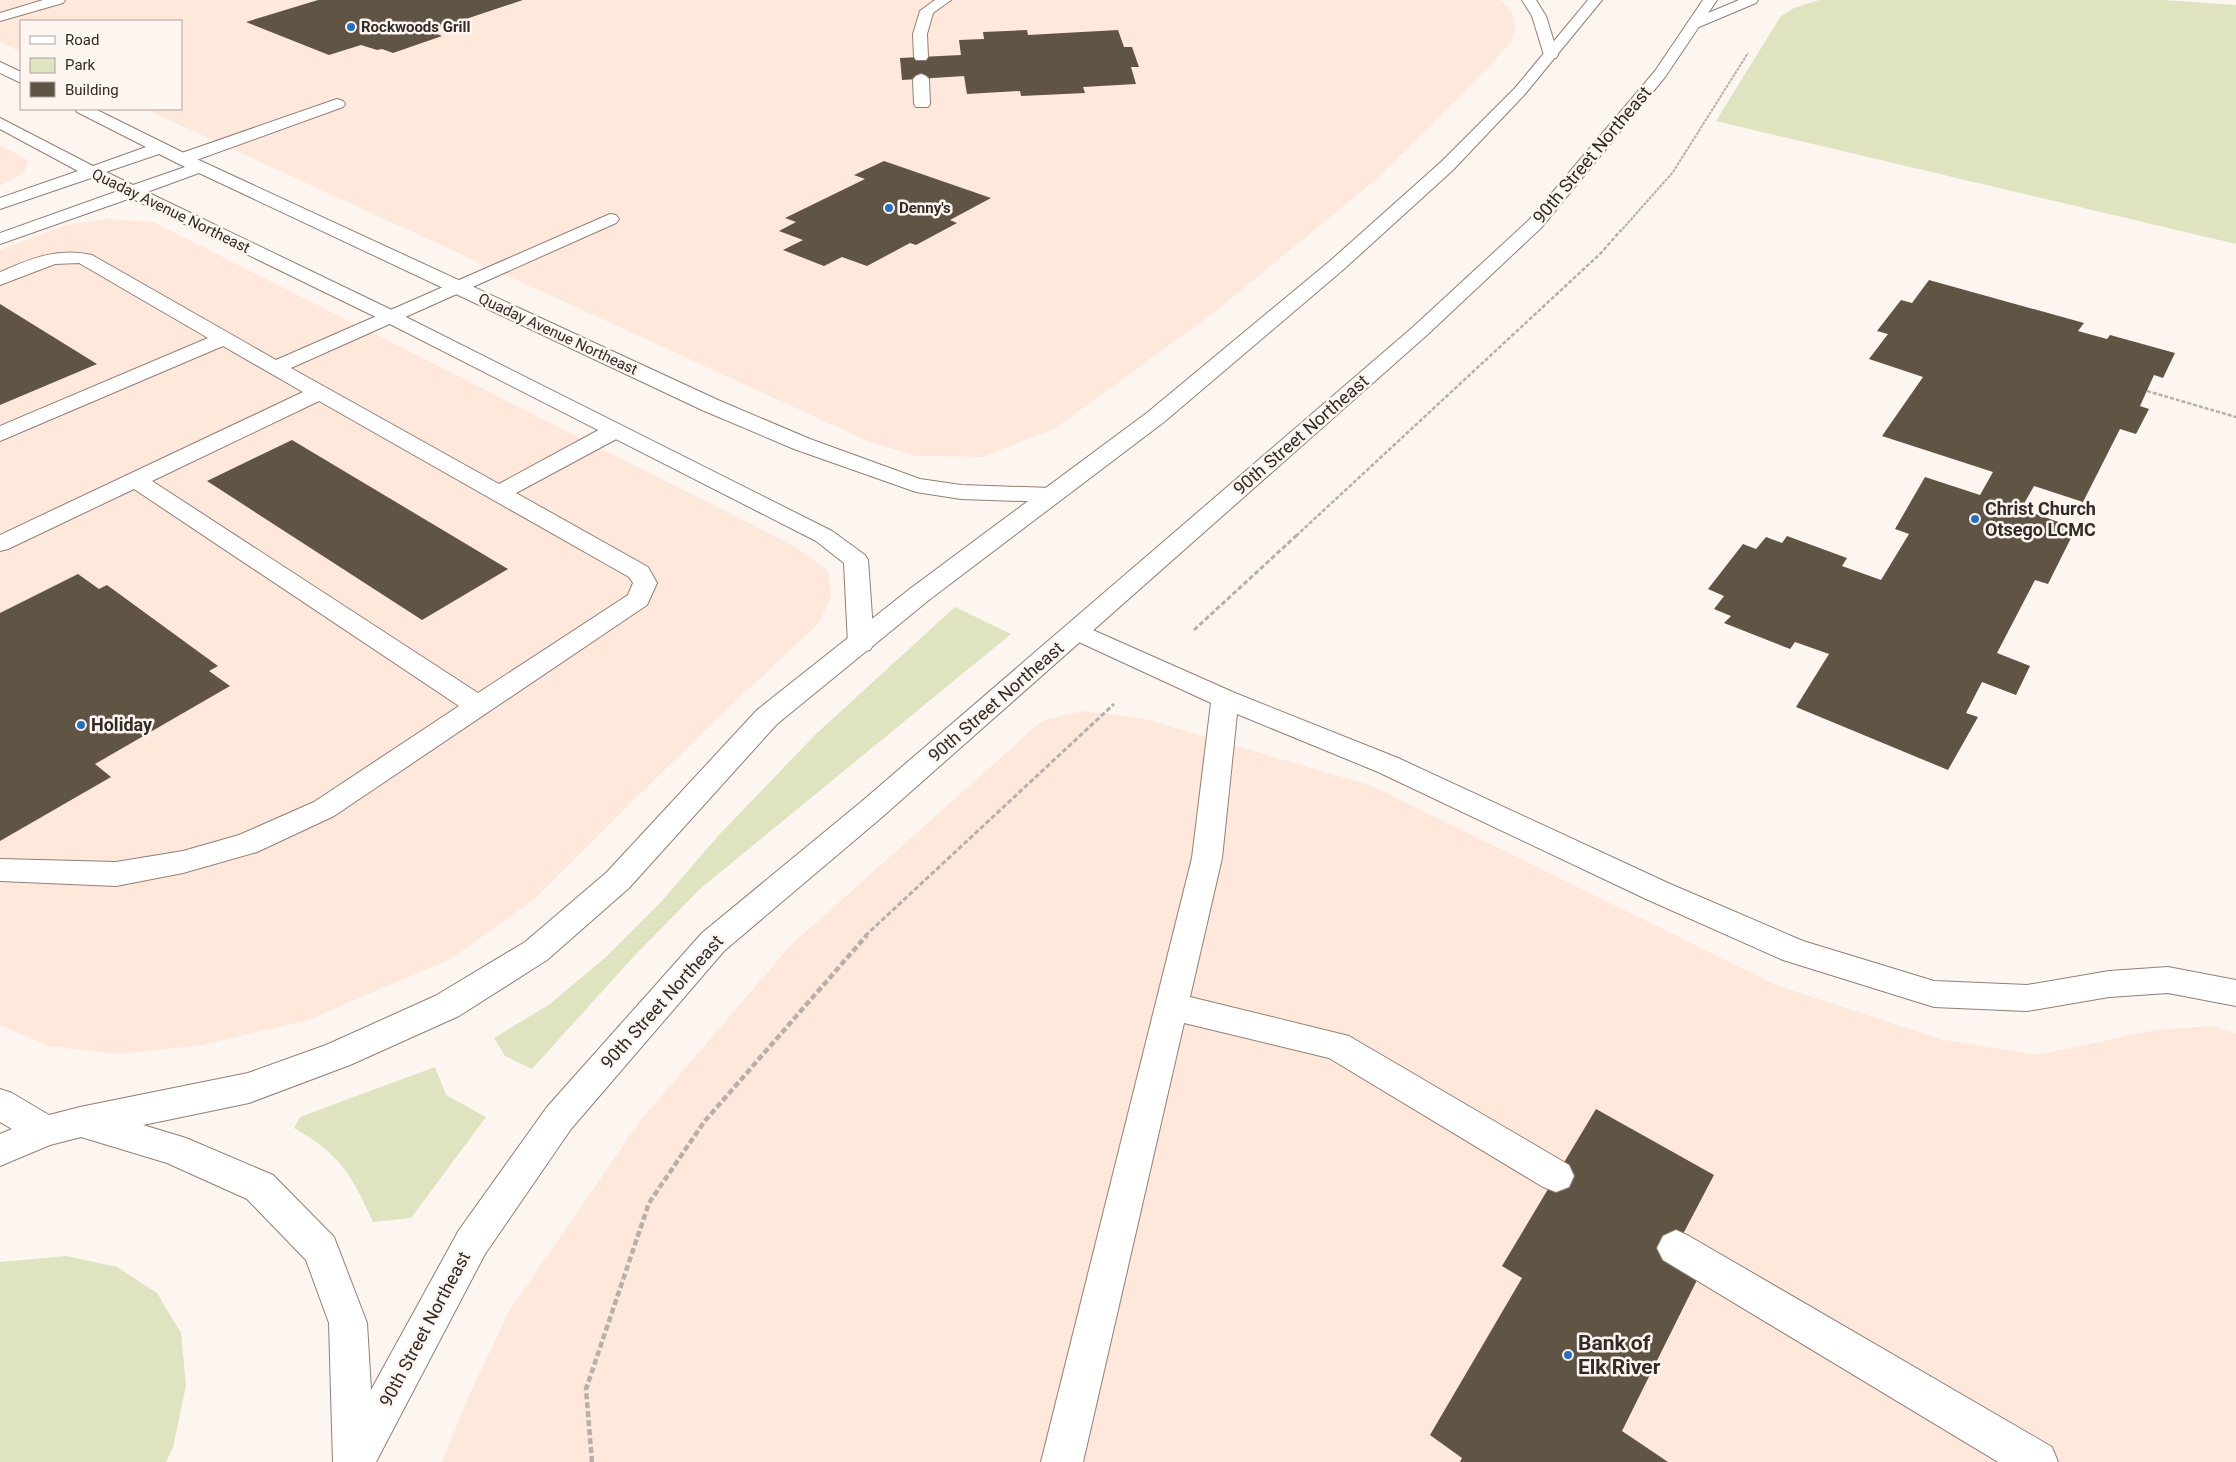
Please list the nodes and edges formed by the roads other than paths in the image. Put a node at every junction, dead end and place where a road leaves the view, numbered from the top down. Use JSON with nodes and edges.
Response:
{"nodes":[{"id":1,"x":58,"y":0,"type":"edge"},
{"id":2,"x":944,"y":0,"type":"edge"},
{"id":3,"x":1529,"y":0,"type":"edge"},
{"id":4,"x":1595,"y":0,"type":"edge"},
{"id":5,"x":1710,"y":0,"type":"edge"},
{"id":6,"x":1751,"y":0,"type":"edge"},
{"id":7,"x":0,"y":16,"type":"edge"},
{"id":8,"x":1694,"y":24,"type":"junction"},
{"id":9,"x":1551,"y":55,"type":"junction"},
{"id":10,"x":921,"y":57,"type":"dead end"},
{"id":11,"x":0,"y":67,"type":"edge"},
{"id":12,"x":20,"y":77,"type":"edge"},
{"id":13,"x":921,"y":79,"type":"dead end"},
{"id":14,"x":337,"y":104,"type":"dead end"},
{"id":15,"x":922,"y":104,"type":"dead end"},
{"id":16,"x":85,"y":110,"type":"edge"},
{"id":17,"x":0,"y":123,"type":"edge"},
{"id":18,"x":160,"y":148,"type":"junction"},
{"id":19,"x":182,"y":159,"type":"junction"},
{"id":20,"x":202,"y":167,"type":"junction"},
{"id":21,"x":92,"y":172,"type":"junction"},
{"id":22,"x":132,"y":192,"type":"junction"},
{"id":23,"x":0,"y":204,"type":"edge"},
{"id":24,"x":610,"y":218,"type":"dead end"},
{"id":25,"x":0,"y":239,"type":"edge"},
{"id":26,"x":0,"y":279,"type":"edge"},
{"id":27,"x":456,"y":286,"type":"junction"},
{"id":28,"x":389,"y":316,"type":"junction"},
{"id":29,"x":223,"y":338,"type":"junction"},
{"id":30,"x":275,"y":368,"type":"junction"},
{"id":31,"x":319,"y":393,"type":"junction"},
{"id":32,"x":614,"y":430,"type":"junction"},
{"id":33,"x":0,"y":434,"type":"edge"},
{"id":34,"x":135,"y":480,"type":"junction"},
{"id":35,"x":497,"y":494,"type":"junction"},
{"id":36,"x":1052,"y":495,"type":"junction"},
{"id":37,"x":0,"y":544,"type":"edge"},
{"id":38,"x":1077,"y":630,"type":"junction"},
{"id":39,"x":861,"y":644,"type":"junction"},
{"id":40,"x":1226,"y":699,"type":"junction"},
{"id":41,"x":478,"y":706,"type":"junction"},
{"id":42,"x":0,"y":870,"type":"edge"},
{"id":43,"x":2236,"y":993,"type":"edge"},
{"id":44,"x":1171,"y":1006,"type":"junction"},
{"id":45,"x":0,"y":1104,"type":"edge"},
{"id":46,"x":63,"y":1126,"type":"junction"},
{"id":47,"x":0,"y":1150,"type":"edge"},
{"id":48,"x":1556,"y":1176,"type":"dead end"},
{"id":49,"x":1676,"y":1248,"type":"dead end"},
{"id":50,"x":354,"y":1461,"type":"edge"},
{"id":51,"x":1062,"y":1462,"type":"edge"},
{"id":52,"x":2037,"y":1462,"type":"edge"}],
"edges":[{"from":1,"to":7,"type":"main road"},
{"from":2,"to":10,"type":"main road"},
{"from":3,"to":9,"type":"main road"},
{"from":4,"to":9,"type":"main road"},
{"from":5,"to":8,"type":"main road","name":"90th Street Northeast"},
{"from":6,"to":8,"type":"main road"},
{"from":8,"to":38,"type":"main road","name":"90th Street Northeast"},
{"from":9,"to":36,"type":"main road"},
{"from":11,"to":12,"type":"main road"},
{"from":13,"to":15,"type":"main road"},
{"from":14,"to":19,"type":"main road"},
{"from":16,"to":18,"type":"main road","name":"Quaday Avenue Northeast"},
{"from":17,"to":21,"type":"main road","name":"Quaday Avenue Northeast"},
{"from":18,"to":19,"type":"main road","name":"Quaday Avenue Northeast"},
{"from":18,"to":21,"type":"main road"},
{"from":19,"to":20,"type":"main road","name":"Quaday Avenue Northeast"},
{"from":20,"to":22,"type":"main road"},
{"from":20,"to":27,"type":"main road","name":"Quaday Avenue Northeast"},
{"from":21,"to":22,"type":"main road","name":"Quaday Avenue Northeast"},
{"from":21,"to":23,"type":"main road"},
{"from":22,"to":25,"type":"main road"},
{"from":22,"to":28,"type":"main road","name":"Quaday Avenue Northeast"},
{"from":24,"to":27,"type":"main road"},
{"from":26,"to":29,"type":"main road"},
{"from":27,"to":28,"type":"main road"},
{"from":27,"to":36,"type":"main road","name":"Quaday Avenue Northeast"},
{"from":28,"to":30,"type":"main road"},
{"from":28,"to":32,"type":"main road","name":"Quaday Avenue Northeast"},
{"from":29,"to":30,"type":"main road"},
{"from":29,"to":33,"type":"main road"},
{"from":30,"to":31,"type":"main road"},
{"from":31,"to":34,"type":"main road"},
{"from":31,"to":35,"type":"main road"},
{"from":32,"to":35,"type":"main road"},
{"from":32,"to":39,"type":"main road","name":"Quaday Avenue Northeast"},
{"from":34,"to":37,"type":"main road"},
{"from":34,"to":41,"type":"main road"},
{"from":35,"to":41,"type":"main road"},
{"from":36,"to":39,"type":"main road"},
{"from":38,"to":40,"type":"main road"},
{"from":38,"to":50,"type":"main road","name":"90th Street Northeast"},
{"from":39,"to":46,"type":"main road"},
{"from":40,"to":43,"type":"main road"},
{"from":40,"to":44,"type":"main road"},
{"from":41,"to":42,"type":"main road"},
{"from":44,"to":48,"type":"main road"},
{"from":44,"to":51,"type":"main road"},
{"from":45,"to":46,"type":"main road"},
{"from":46,"to":47,"type":"main road"},
{"from":46,"to":50,"type":"main road"},
{"from":49,"to":52,"type":"main road"}]}
